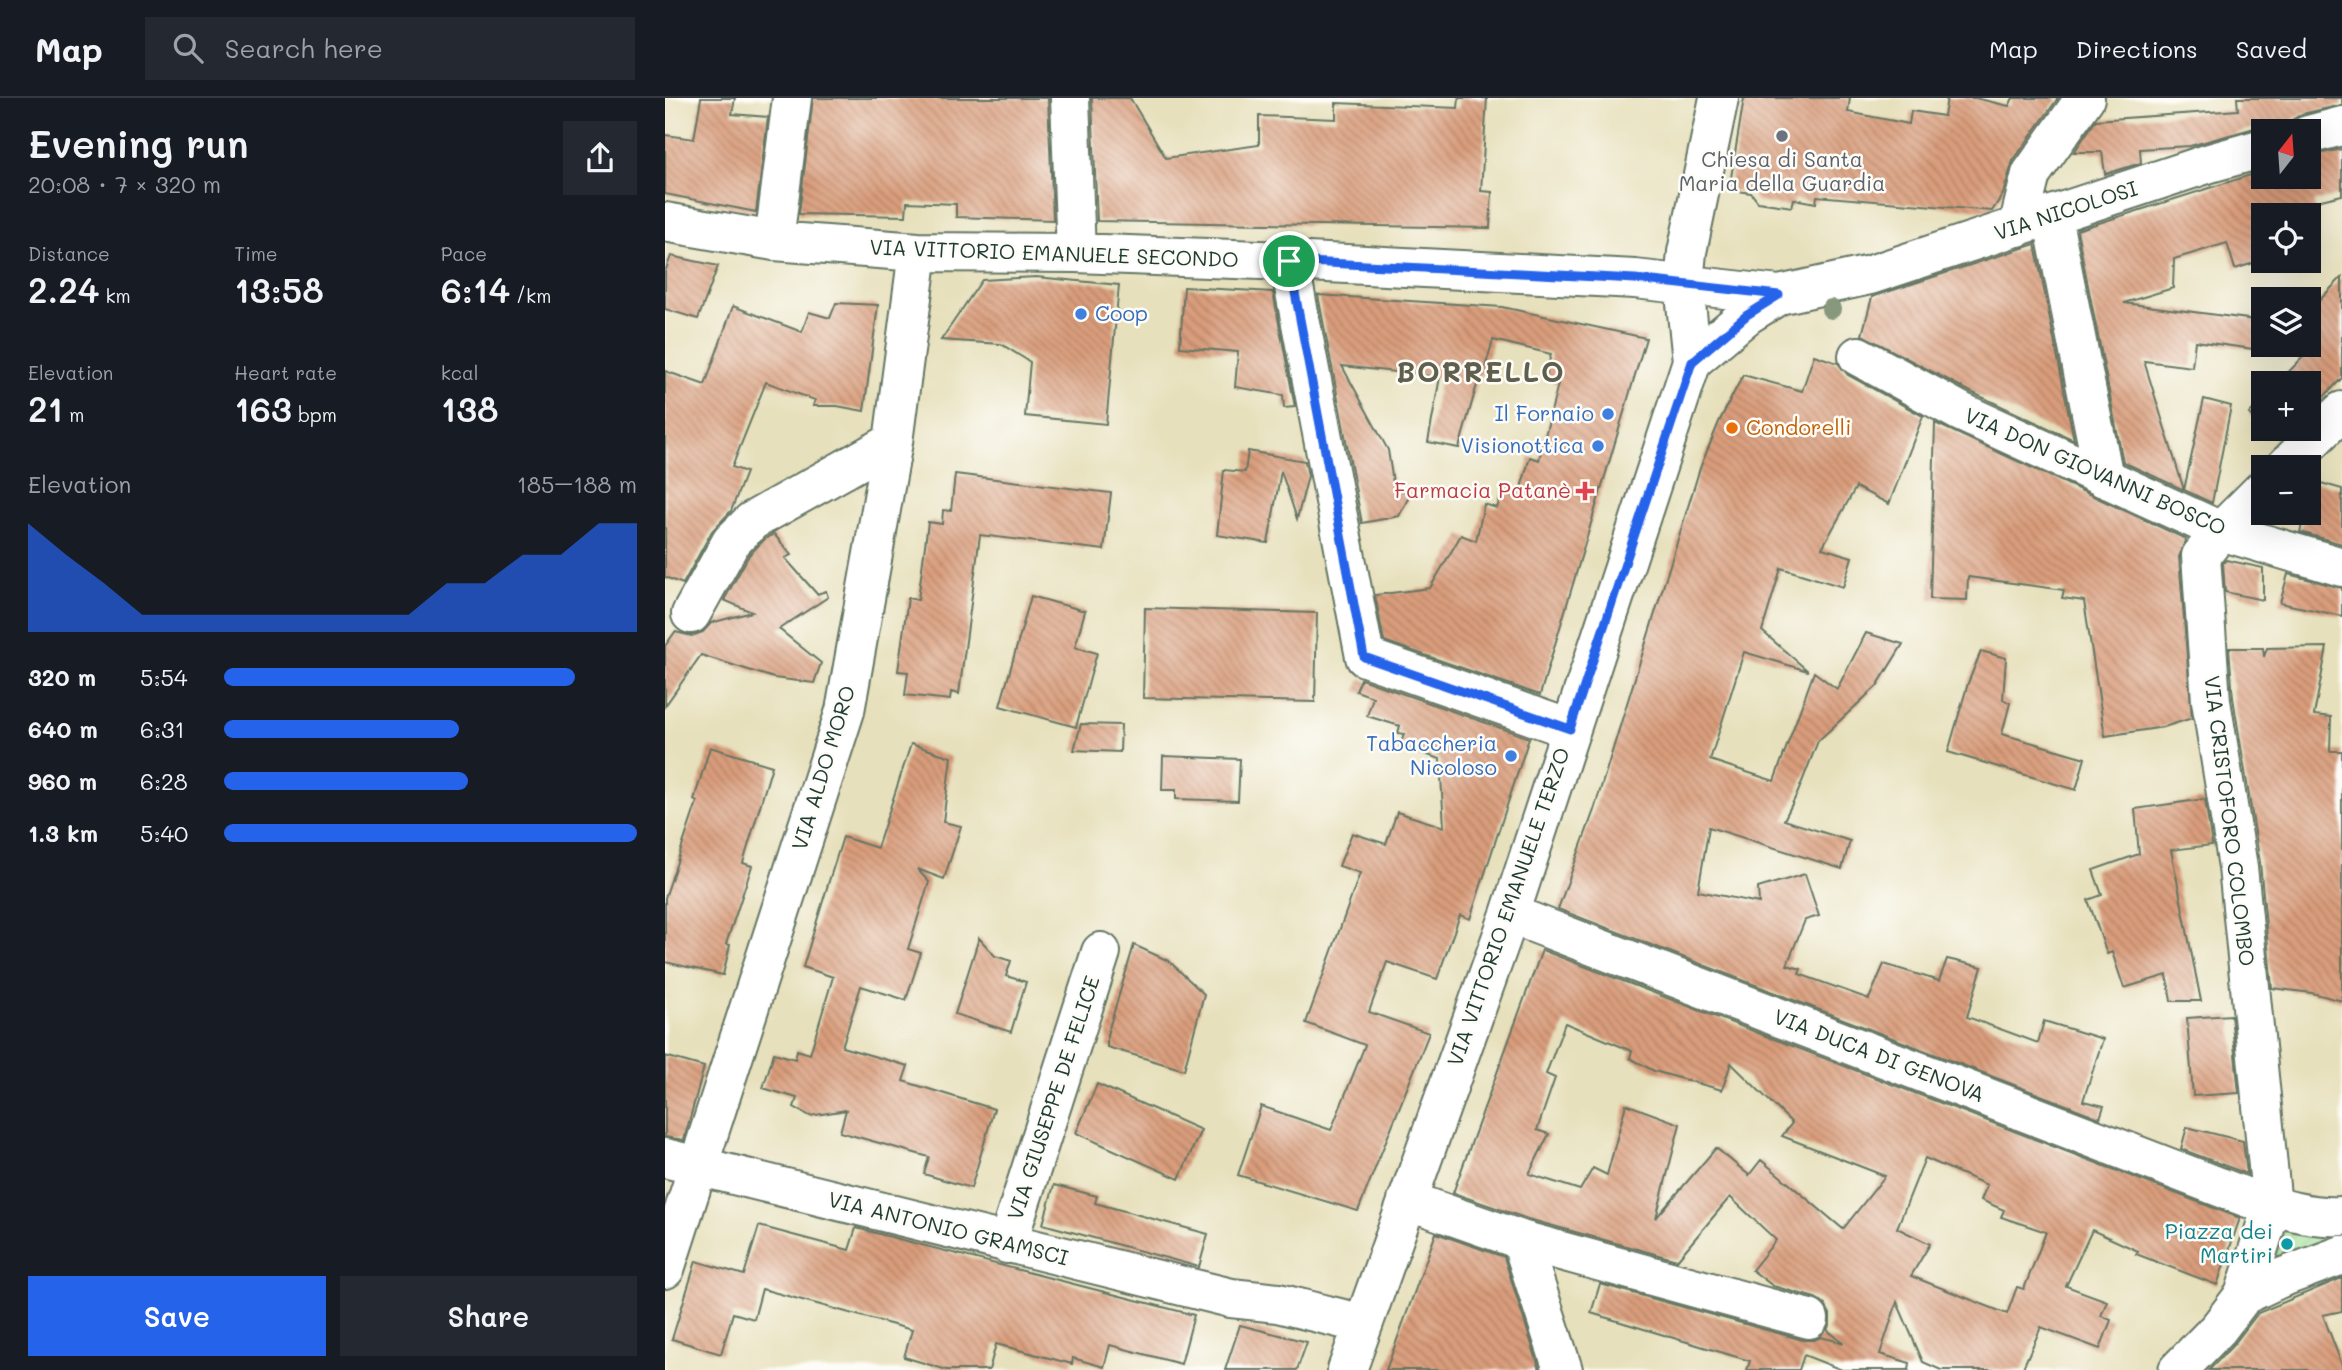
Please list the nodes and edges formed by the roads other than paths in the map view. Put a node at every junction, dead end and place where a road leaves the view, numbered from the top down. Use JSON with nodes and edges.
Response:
{"nodes":[{"id":1,"x":792,"y":98,"type":"edge"},
{"id":2,"x":1070,"y":98,"type":"edge"},
{"id":3,"x":1719,"y":98,"type":"edge"},
{"id":4,"x":2085,"y":98,"type":"edge"},
{"id":5,"x":2342,"y":126,"type":"edge"},
{"id":6,"x":2321,"y":132,"type":"edge"},
{"id":7,"x":2251,"y":151,"type":"edge"},
{"id":8,"x":665,"y":222,"type":"edge"},
{"id":9,"x":2035,"y":222,"type":"junction"},
{"id":10,"x":774,"y":241,"type":"junction"},
{"id":11,"x":918,"y":252,"type":"junction"},
{"id":12,"x":1076,"y":253,"type":"junction"},
{"id":13,"x":1289,"y":261,"type":"junction"},
{"id":14,"x":1669,"y":283,"type":"junction"},
{"id":15,"x":1779,"y":295,"type":"junction"},
{"id":16,"x":1858,"y":356,"type":"dead end"},
{"id":17,"x":1692,"y":362,"type":"junction"},
{"id":18,"x":2342,"y":411,"type":"edge"},
{"id":19,"x":893,"y":442,"type":"junction"},
{"id":20,"x":2297,"y":455,"type":"edge"},
{"id":21,"x":2104,"y":478,"type":"junction"},
{"id":22,"x":2251,"y":501,"type":"edge"},
{"id":23,"x":2221,"y":531,"type":"junction"},
{"id":24,"x":2342,"y":567,"type":"edge"},
{"id":25,"x":691,"y":614,"type":"dead end"},
{"id":26,"x":1570,"y":729,"type":"junction"},
{"id":27,"x":1510,"y":914,"type":"junction"},
{"id":28,"x":1101,"y":951,"type":"dead end"},
{"id":29,"x":681,"y":1162,"type":"edge"},
{"id":30,"x":2263,"y":1194,"type":"junction"},
{"id":31,"x":1407,"y":1200,"type":"junction"},
{"id":32,"x":2342,"y":1216,"type":"edge"},
{"id":33,"x":1521,"y":1240,"type":"junction"},
{"id":34,"x":1007,"y":1244,"type":"junction"},
{"id":35,"x":2342,"y":1255,"type":"edge"},
{"id":36,"x":665,"y":1269,"type":"edge"},
{"id":37,"x":2245,"y":1295,"type":"junction"},
{"id":38,"x":1809,"y":1319,"type":"dead end"},
{"id":39,"x":1355,"y":1345,"type":"edge"},
{"id":40,"x":1563,"y":1370,"type":"edge"},
{"id":41,"x":2178,"y":1370,"type":"edge"}],
"edges":[{"from":1,"to":10,"type":"street"},
{"from":2,"to":12,"type":"street"},
{"from":3,"to":14,"type":"street"},
{"from":4,"to":9,"type":"street"},
{"from":5,"to":6,"type":"street"},
{"from":7,"to":9,"type":"street","name":"VIA NICOLOSI"},
{"from":8,"to":10,"type":"street","name":"VIA VITTORIO EMANUELE SECONDO"},
{"from":9,"to":15,"type":"street","name":"VIA NICOLOSI"},
{"from":9,"to":21,"type":"street"},
{"from":10,"to":11,"type":"street","name":"VIA VITTORIO EMANUELE SECONDO"},
{"from":11,"to":12,"type":"street","name":"VIA VITTORIO EMANUELE SECONDO"},
{"from":11,"to":19,"type":"street","name":"VIA ALDO MORO"},
{"from":12,"to":13,"type":"street","name":"VIA VITTORIO EMANUELE SECONDO"},
{"from":13,"to":14,"type":"street","name":"VIA VITTORIO EMANUELE SECONDO"},
{"from":13,"to":26,"type":"street"},
{"from":14,"to":15,"type":"street","name":"VIA VITTORIO EMANUELE SECONDO"},
{"from":14,"to":17,"type":"street"},
{"from":15,"to":17,"type":"street"},
{"from":16,"to":21,"type":"street","name":"VIA DON GIOVANNI BOSCO"},
{"from":17,"to":26,"type":"street","name":"VIA VITTORIO EMANUELE TERZO"},
{"from":18,"to":20,"type":"street"},
{"from":19,"to":25,"type":"street"},
{"from":19,"to":29,"type":"street","name":"VIA ALDO MORO"},
{"from":21,"to":23,"type":"street","name":"VIA DON GIOVANNI BOSCO"},
{"from":22,"to":23,"type":"street","name":"VIA CRISTOFORO COLOMBO"},
{"from":23,"to":24,"type":"street","name":"VIA DON GIOVANNI BOSCO"},
{"from":23,"to":30,"type":"street","name":"VIA CRISTOFORO COLOMBO"},
{"from":26,"to":27,"type":"street","name":"VIA VITTORIO EMANUELE TERZO"},
{"from":27,"to":30,"type":"street","name":"VIA DUCA DI GENOVA"},
{"from":27,"to":31,"type":"street","name":"VIA VITTORIO EMANUELE TERZO"},
{"from":28,"to":34,"type":"street","name":"VIA GIUSEPPE DE FELICE"},
{"from":29,"to":34,"type":"street","name":"VIA ANTONIO GRAMSCI"},
{"from":29,"to":36,"type":"street","name":"VIA ALDO MORO"},
{"from":30,"to":32,"type":"street","name":"VIA DUCA DI GENOVA"},
{"from":30,"to":37,"type":"street"},
{"from":31,"to":33,"type":"street"},
{"from":31,"to":39,"type":"street","name":"VIA VITTORIO EMANUELE TERZO"},
{"from":33,"to":38,"type":"street"},
{"from":33,"to":40,"type":"street"},
{"from":34,"to":39,"type":"street","name":"VIA ANTONIO GRAMSCI"},
{"from":35,"to":37,"type":"street"},
{"from":37,"to":41,"type":"street"}]}
